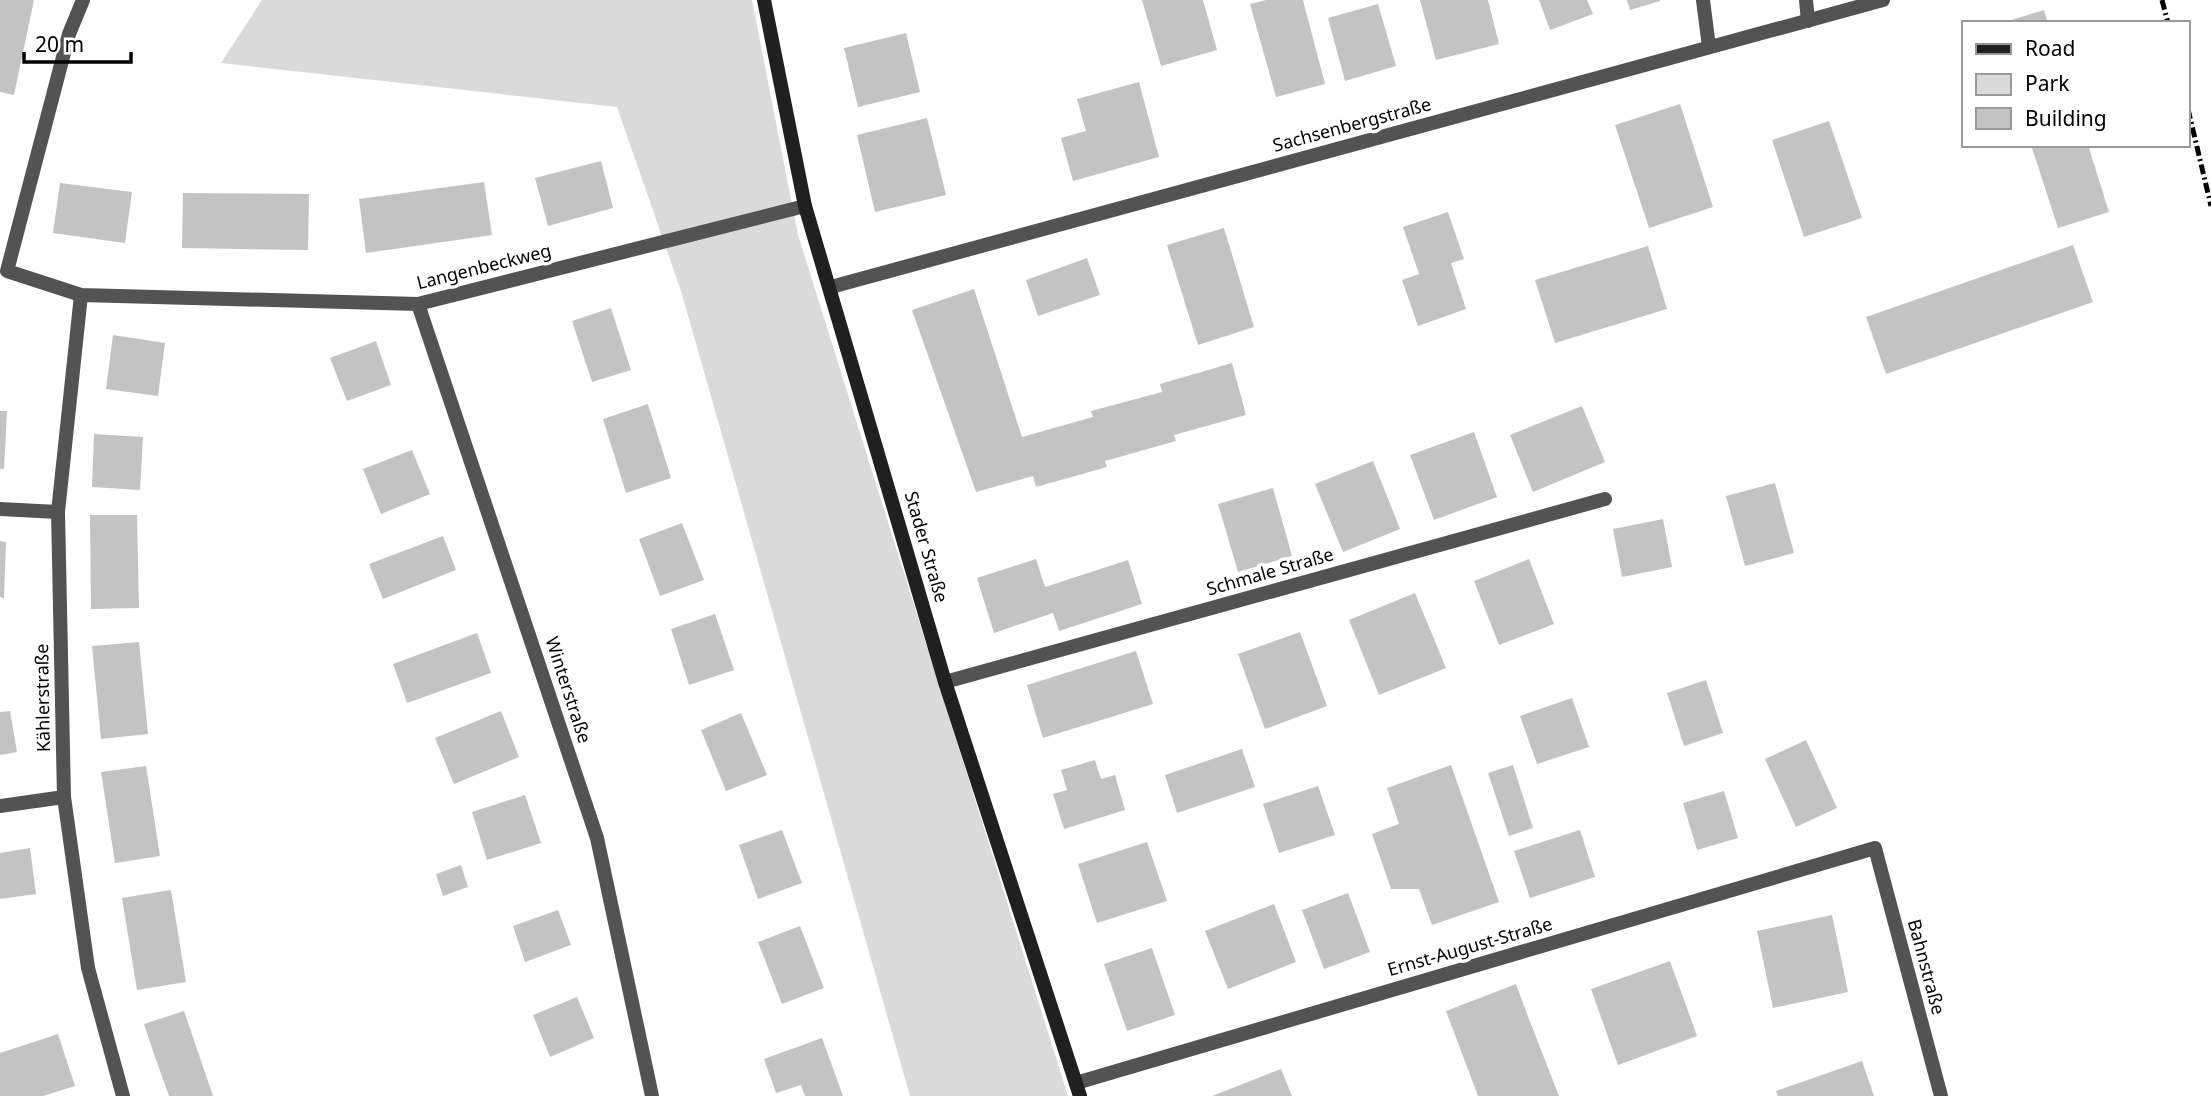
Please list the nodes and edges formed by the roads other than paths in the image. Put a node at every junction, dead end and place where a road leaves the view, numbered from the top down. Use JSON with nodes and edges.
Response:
{"nodes":[{"id":1,"x":83,"y":0,"type":"edge"},
{"id":2,"x":764,"y":0,"type":"edge"},
{"id":3,"x":1703,"y":0,"type":"edge"},
{"id":4,"x":1806,"y":0,"type":"edge"},
{"id":5,"x":1883,"y":0,"type":"edge"},
{"id":6,"x":1808,"y":21,"type":"junction"},
{"id":7,"x":1709,"y":47,"type":"junction"},
{"id":8,"x":805,"y":206,"type":"junction"},
{"id":9,"x":831,"y":287,"type":"junction"},
{"id":10,"x":81,"y":295,"type":"junction"},
{"id":11,"x":418,"y":304,"type":"junction"},
{"id":12,"x":1605,"y":499,"type":"dead end"},
{"id":13,"x":0,"y":509,"type":"edge"},
{"id":14,"x":58,"y":512,"type":"junction"},
{"id":15,"x":945,"y":682,"type":"junction"},
{"id":16,"x":64,"y":797,"type":"junction"},
{"id":17,"x":0,"y":806,"type":"edge"},
{"id":18,"x":1875,"y":848,"type":"joint"},
{"id":19,"x":1078,"y":1090,"type":"edge"},
{"id":20,"x":122,"y":1096,"type":"edge"},
{"id":21,"x":652,"y":1096,"type":"edge"},
{"id":22,"x":1941,"y":1096,"type":"edge"}],
"edges":[{"from":1,"to":10,"type":"street","name":"Langenbeckweg"},
{"from":2,"to":8,"type":"street","name":"Stader Straße"},
{"from":3,"to":7,"type":"street"},
{"from":4,"to":6,"type":"street"},
{"from":5,"to":6,"type":"street","name":"Sachsenbergstraße"},
{"from":6,"to":7,"type":"street","name":"Sachsenbergstraße"},
{"from":7,"to":9,"type":"street","name":"Sachsenbergstraße"},
{"from":8,"to":9,"type":"street","name":"Stader Straße"},
{"from":8,"to":11,"type":"street","name":"Langenbeckweg"},
{"from":9,"to":15,"type":"street","name":"Stader Straße"},
{"from":10,"to":11,"type":"street","name":"Langenbeckweg"},
{"from":10,"to":14,"type":"street","name":"Kählerstraße"},
{"from":11,"to":21,"type":"street","name":"Winterstraße"},
{"from":12,"to":15,"type":"street","name":"Schmale Straße"},
{"from":13,"to":14,"type":"street"},
{"from":14,"to":16,"type":"street","name":"Kählerstraße"},
{"from":15,"to":19,"type":"street","name":"Stader Straße"},
{"from":16,"to":17,"type":"street"},
{"from":16,"to":20,"type":"street","name":"Kählerstraße"},
{"from":18,"to":19,"type":"street","name":"Ernst-August-Straße"},
{"from":18,"to":22,"type":"street","name":"Bahnstraße"}]}
